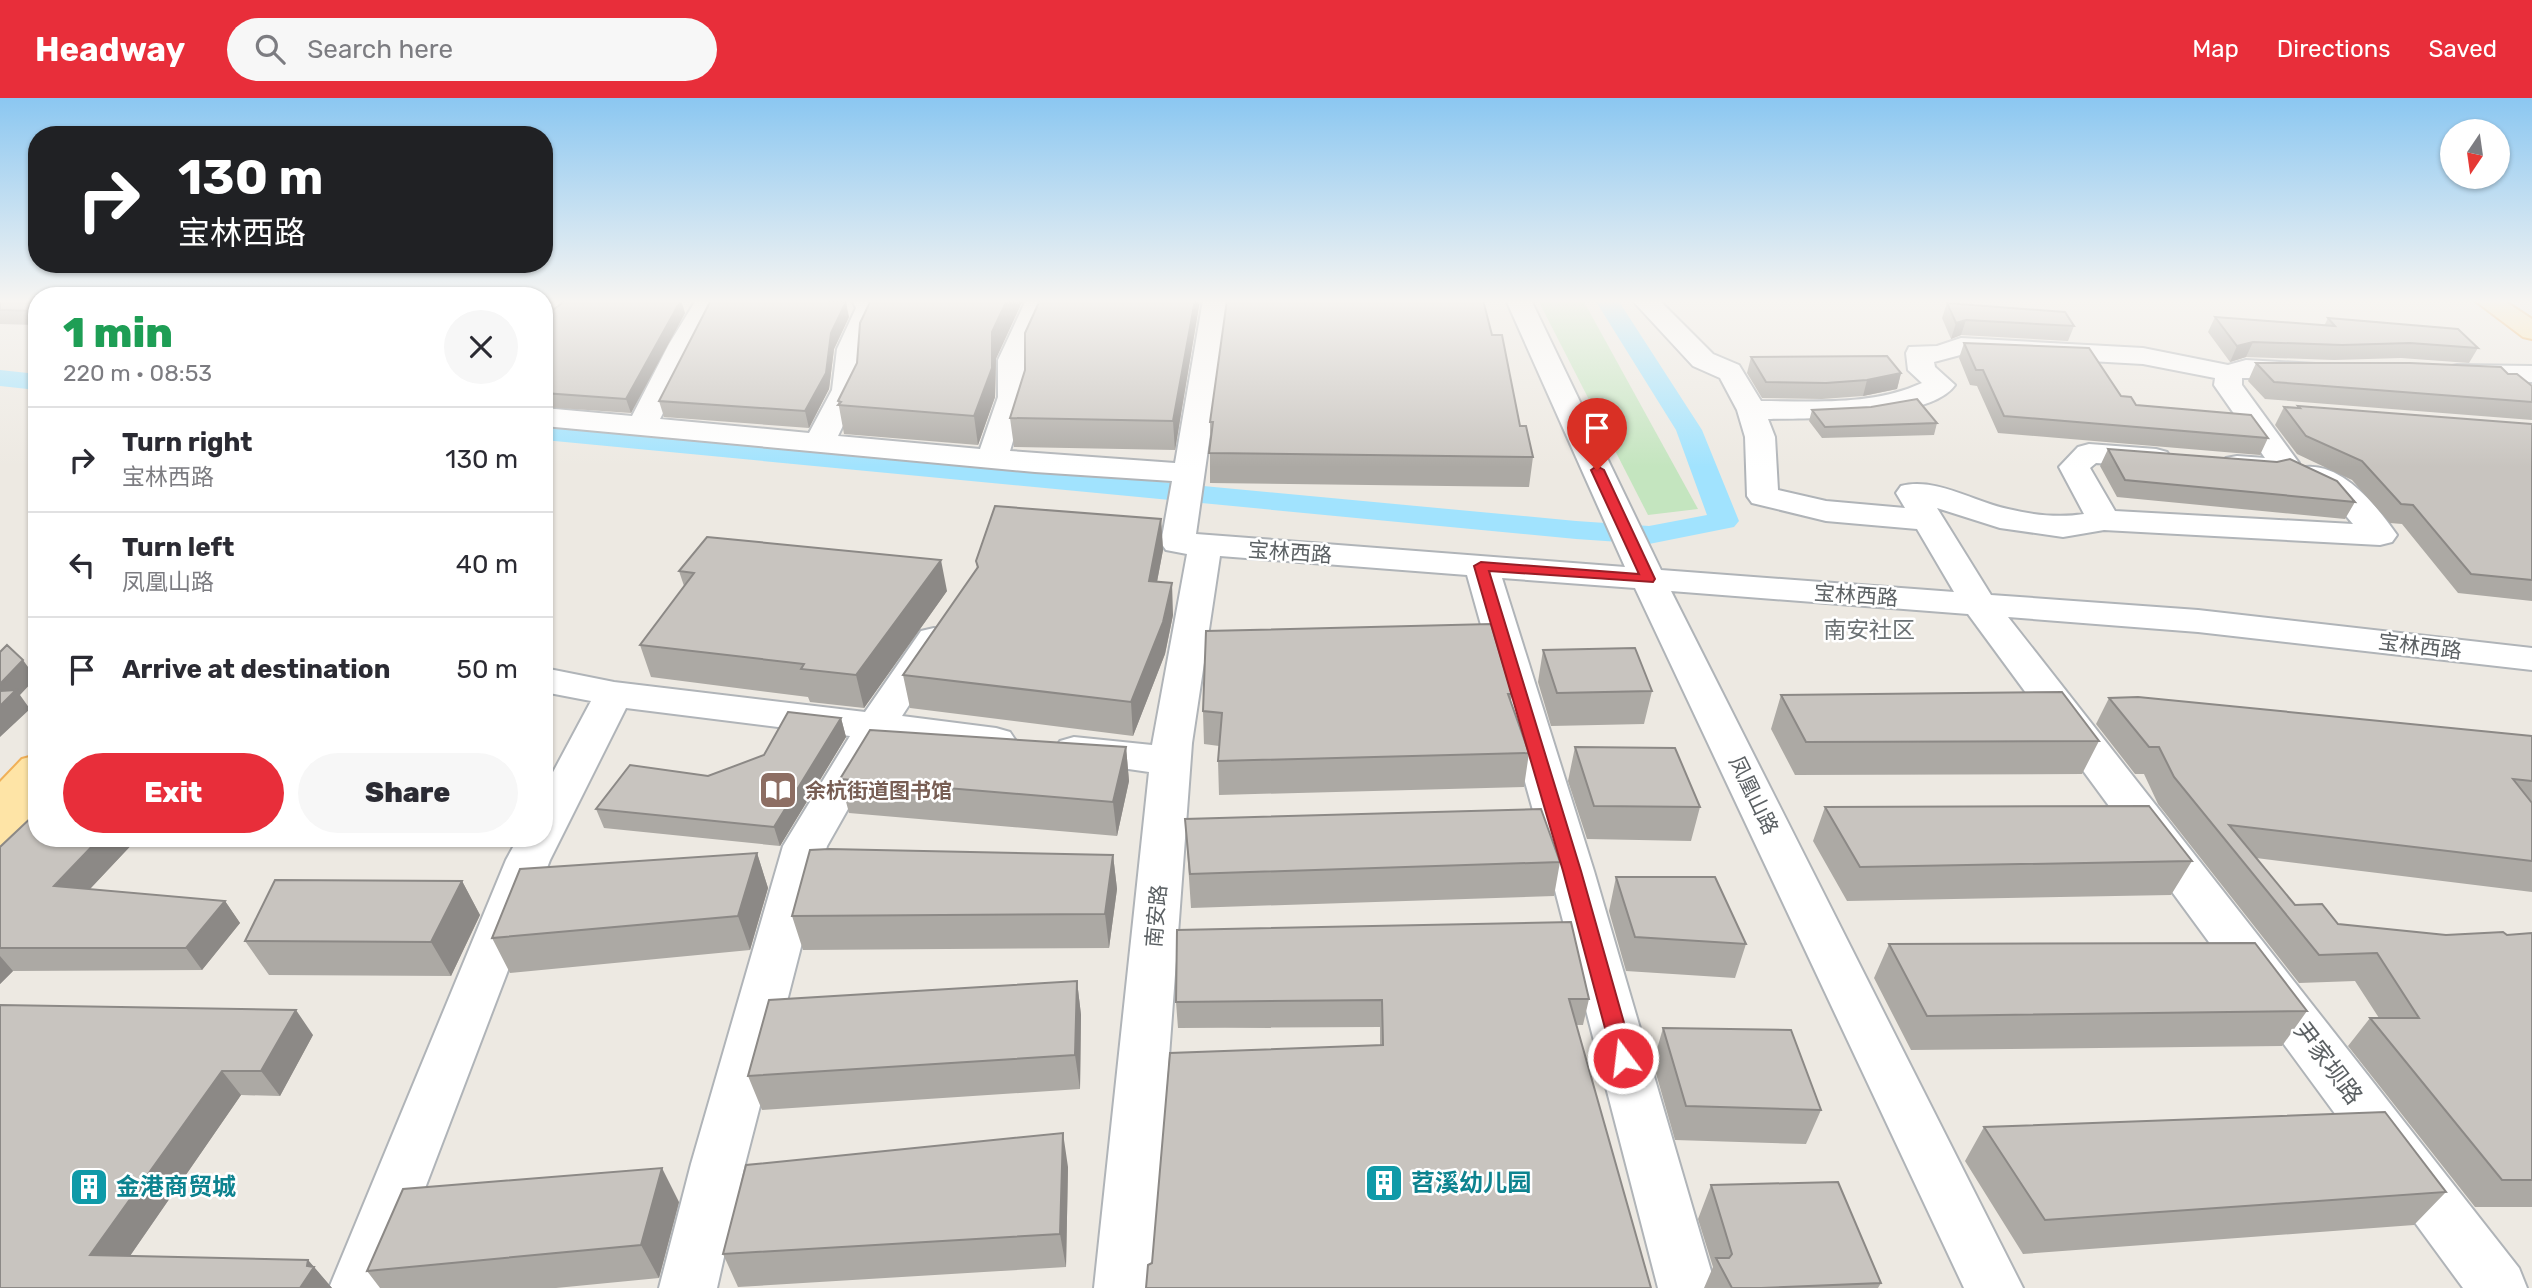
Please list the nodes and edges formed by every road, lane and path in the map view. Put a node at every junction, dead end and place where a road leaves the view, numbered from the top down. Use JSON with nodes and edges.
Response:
{"nodes":[{"id":1,"x":676,"y":356,"type":"edge"},
{"id":2,"x":849,"y":356,"type":"edge"},
{"id":3,"x":1014,"y":356,"type":"edge"},
{"id":4,"x":1207,"y":356,"type":"edge"},
{"id":5,"x":1544,"y":356,"type":"edge"},
{"id":6,"x":1699,"y":356,"type":"edge"},
{"id":7,"x":1919,"y":356,"type":"edge"},
{"id":8,"x":2135,"y":356,"type":"edge"},
{"id":9,"x":2334,"y":371,"type":"edge"},
{"id":10,"x":2427,"y":371,"type":"edge"},
{"id":11,"x":2229,"y":373,"type":"junction"},
{"id":12,"x":2532,"y":374,"type":"edge"},
{"id":13,"x":2245,"y":409,"type":"junction"},
{"id":14,"x":1751,"y":410,"type":"junction"},
{"id":15,"x":2286,"y":412,"type":"edge"},
{"id":16,"x":553,"y":418,"type":"edge"},
{"id":17,"x":642,"y":426,"type":"junction"},
{"id":18,"x":819,"y":443,"type":"junction"},
{"id":19,"x":992,"y":459,"type":"junction"},
{"id":20,"x":2284,"y":463,"type":"junction"},
{"id":21,"x":1187,"y":486,"type":"junction"},
{"id":22,"x":1928,"y":520,"type":"junction"},
{"id":23,"x":2104,"y":520,"type":"junction"},
{"id":24,"x":1191,"y":544,"type":"junction"},
{"id":25,"x":1633,"y":547,"type":"junction"},
{"id":26,"x":1481,"y":566,"type":"junction"},
{"id":27,"x":1979,"y":604,"type":"junction"},
{"id":28,"x":956,"y":607,"type":"edge"},
{"id":29,"x":2532,"y":659,"type":"edge"},
{"id":30,"x":553,"y":682,"type":"edge"},
{"id":31,"x":614,"y":694,"type":"junction"},
{"id":32,"x":875,"y":727,"type":"junction"},
{"id":33,"x":1170,"y":761,"type":"junction"},
{"id":34,"x":28,"y":778,"type":"edge"},
{"id":35,"x":0,"y":807,"type":"edge"},
{"id":36,"x":553,"y":813,"type":"edge"},
{"id":37,"x":28,"y":815,"type":"edge"},
{"id":38,"x":0,"y":843,"type":"edge"},
{"id":39,"x":536,"y":847,"type":"edge"},
{"id":40,"x":358,"y":1288,"type":"edge"},
{"id":41,"x":688,"y":1288,"type":"edge"},
{"id":42,"x":1124,"y":1288,"type":"edge"},
{"id":43,"x":1687,"y":1288,"type":"edge"},
{"id":44,"x":1994,"y":1288,"type":"edge"},
{"id":45,"x":2498,"y":1288,"type":"edge"}],
"edges":[{"from":1,"to":17,"type":"street"},
{"from":2,"to":18,"type":"street"},
{"from":3,"to":19,"type":"street"},
{"from":4,"to":21,"type":"street","name":"南安路"},
{"from":5,"to":25,"type":"street","name":"凤凰山路"},
{"from":6,"to":14,"type":"street"},
{"from":7,"to":14,"type":"street"},
{"from":8,"to":11,"type":"street"},
{"from":9,"to":11,"type":"street"},
{"from":10,"to":12,"type":"street"},
{"from":11,"to":13,"type":"street"},
{"from":13,"to":15,"type":"street"},
{"from":13,"to":20,"type":"street"},
{"from":14,"to":22,"type":"street"},
{"from":16,"to":17,"type":"street"},
{"from":17,"to":18,"type":"street"},
{"from":18,"to":19,"type":"street"},
{"from":19,"to":21,"type":"street"},
{"from":20,"to":23,"type":"street"},
{"from":20,"to":23,"type":"street"},
{"from":21,"to":24,"type":"street","name":"南安路"},
{"from":22,"to":23,"type":"street","name":"尹家坝路"},
{"from":22,"to":27,"type":"street","name":"尹家坝路"},
{"from":24,"to":26,"type":"street","name":"宝林西路"},
{"from":24,"to":33,"type":"street","name":"南安路"},
{"from":25,"to":26,"type":"street","name":"宝林西路"},
{"from":25,"to":27,"type":"street","name":"宝林西路"},
{"from":25,"to":44,"type":"street","name":"凤凰山路"},
{"from":26,"to":43,"type":"street"},
{"from":27,"to":29,"type":"street","name":"宝林西路"},
{"from":27,"to":45,"type":"street","name":"尹家坝路"},
{"from":28,"to":32,"type":"street"},
{"from":30,"to":31,"type":"street"},
{"from":31,"to":32,"type":"street"},
{"from":31,"to":36,"type":"street"},
{"from":32,"to":33,"type":"street"},
{"from":32,"to":41,"type":"street"},
{"from":33,"to":42,"type":"street","name":"南安路"},
{"from":34,"to":35,"type":"main road"},
{"from":37,"to":38,"type":"main road"},
{"from":39,"to":40,"type":"street"}]}
